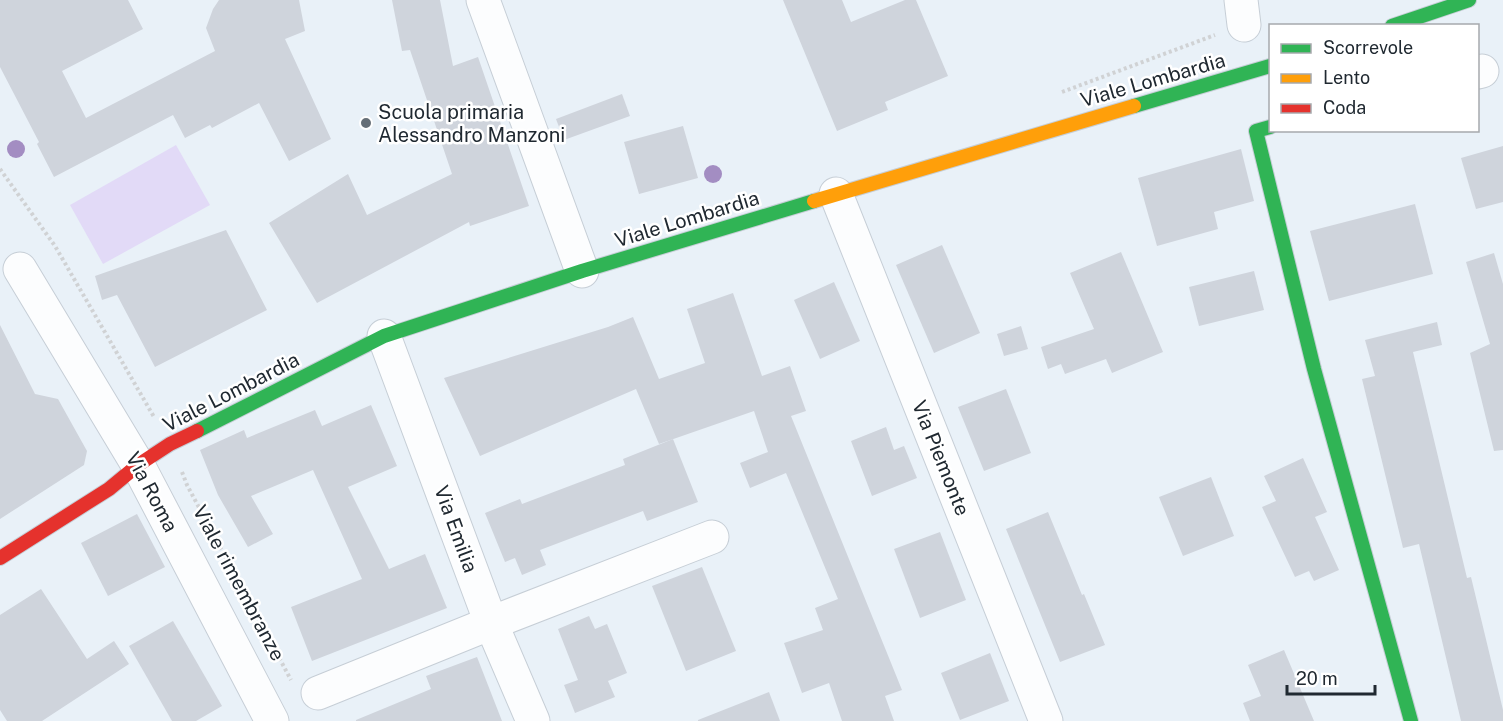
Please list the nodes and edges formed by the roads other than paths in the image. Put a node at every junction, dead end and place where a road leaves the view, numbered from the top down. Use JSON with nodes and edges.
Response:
{"nodes":[{"id":1,"x":483,"y":0,"type":"edge"},
{"id":2,"x":1469,"y":0,"type":"edge"},
{"id":3,"x":1398,"y":24,"type":"edge"},
{"id":4,"x":1269,"y":66,"type":"edge"},
{"id":5,"x":1269,"y":127,"type":"edge"},
{"id":6,"x":836,"y":194,"type":"junction"},
{"id":7,"x":20,"y":270,"type":"dead end"},
{"id":8,"x":582,"y":271,"type":"junction"},
{"id":9,"x":384,"y":336,"type":"junction"},
{"id":10,"x":138,"y":465,"type":"junction"},
{"id":11,"x":712,"y":537,"type":"dead end"},
{"id":12,"x":0,"y":558,"type":"edge"},
{"id":13,"x":491,"y":623,"type":"junction"},
{"id":14,"x":305,"y":688,"type":"road end"},
{"id":15,"x":271,"y":721,"type":"edge"},
{"id":16,"x":533,"y":721,"type":"edge"},
{"id":17,"x":1046,"y":721,"type":"edge"},
{"id":18,"x":1411,"y":721,"type":"edge"}],
"edges":[{"from":1,"to":8,"type":"street"},
{"from":2,"to":3,"type":"street"},
{"from":4,"to":6,"type":"street","name":"Viale Lombardia"},
{"from":5,"to":18,"type":"street"},
{"from":6,"to":8,"type":"street","name":"Viale Lombardia"},
{"from":6,"to":17,"type":"street","name":"Via Piemonte"},
{"from":7,"to":10,"type":"street","name":"Via Roma"},
{"from":8,"to":9,"type":"street","name":"Viale Lombardia"},
{"from":9,"to":10,"type":"street","name":"Viale Lombardia"},
{"from":9,"to":13,"type":"street","name":"Via Emilia"},
{"from":10,"to":12,"type":"street","name":"Viale Lombardia"},
{"from":10,"to":15,"type":"street","name":"Via Roma"},
{"from":11,"to":13,"type":"street"},
{"from":13,"to":14,"type":"street"},
{"from":13,"to":16,"type":"street","name":"Via Emilia"}]}
